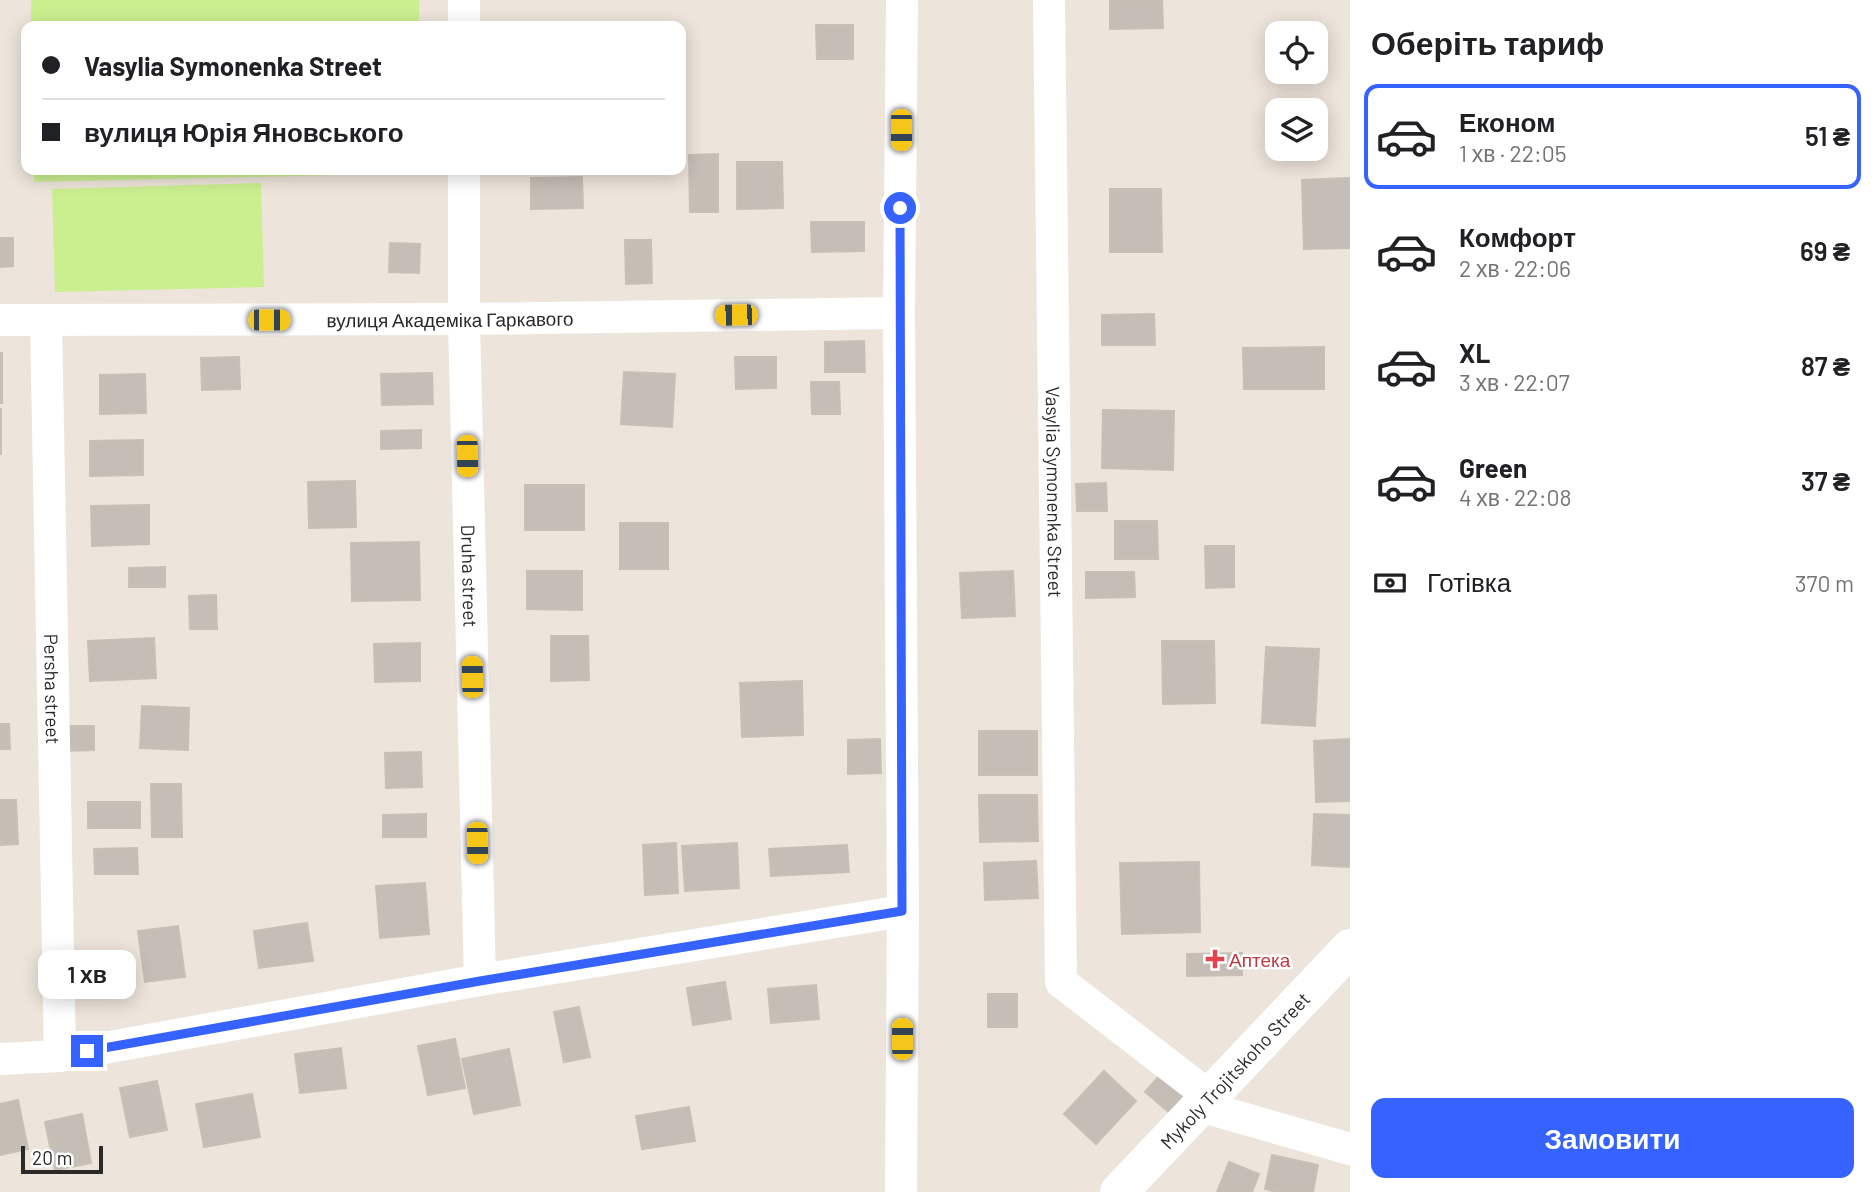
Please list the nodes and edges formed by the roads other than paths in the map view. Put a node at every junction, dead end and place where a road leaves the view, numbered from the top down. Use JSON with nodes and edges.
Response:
{"nodes":[{"id":1,"x":464,"y":0,"type":"edge"},
{"id":2,"x":902,"y":0,"type":"edge"},
{"id":3,"x":1049,"y":0,"type":"edge"},
{"id":4,"x":464,"y":21,"type":"edge"},
{"id":5,"x":464,"y":175,"type":"edge"},
{"id":6,"x":899,"y":313,"type":"junction"},
{"id":7,"x":464,"y":318,"type":"junction"},
{"id":8,"x":0,"y":320,"type":"edge"},
{"id":9,"x":46,"y":321,"type":"junction"},
{"id":10,"x":902,"y":911,"type":"junction"},
{"id":11,"x":1350,"y":948,"type":"edge"},
{"id":12,"x":480,"y":981,"type":"junction"},
{"id":13,"x":60,"y":1056,"type":"junction"},
{"id":14,"x":0,"y":1059,"type":"edge"},
{"id":15,"x":1205,"y":1101,"type":"junction"},
{"id":16,"x":1350,"y":1149,"type":"edge"},
{"id":17,"x":901,"y":1192,"type":"edge"},
{"id":18,"x":1119,"y":1192,"type":"edge"}],
"edges":[{"from":1,"to":4,"type":"street"},
{"from":2,"to":6,"type":"street"},
{"from":3,"to":15,"type":"street","name":"Vasylia Symonenka Street"},
{"from":5,"to":7,"type":"street","name":"Druha street"},
{"from":6,"to":7,"type":"street","name":"вулиця Академіка Гаркавого"},
{"from":6,"to":10,"type":"street"},
{"from":7,"to":9,"type":"street","name":"вулиця Академіка Гаркавого"},
{"from":7,"to":12,"type":"street","name":"Druha street"},
{"from":8,"to":9,"type":"street","name":"вулиця Академіка Гаркавого"},
{"from":9,"to":13,"type":"street","name":"Persha street"},
{"from":10,"to":12,"type":"street"},
{"from":10,"to":17,"type":"street"},
{"from":11,"to":15,"type":"street","name":"Mykoly Trojitskoho Street"},
{"from":12,"to":13,"type":"street"},
{"from":13,"to":14,"type":"street"},
{"from":15,"to":16,"type":"street"},
{"from":15,"to":18,"type":"street","name":"Mykoly Trojitskoho Street"}]}
